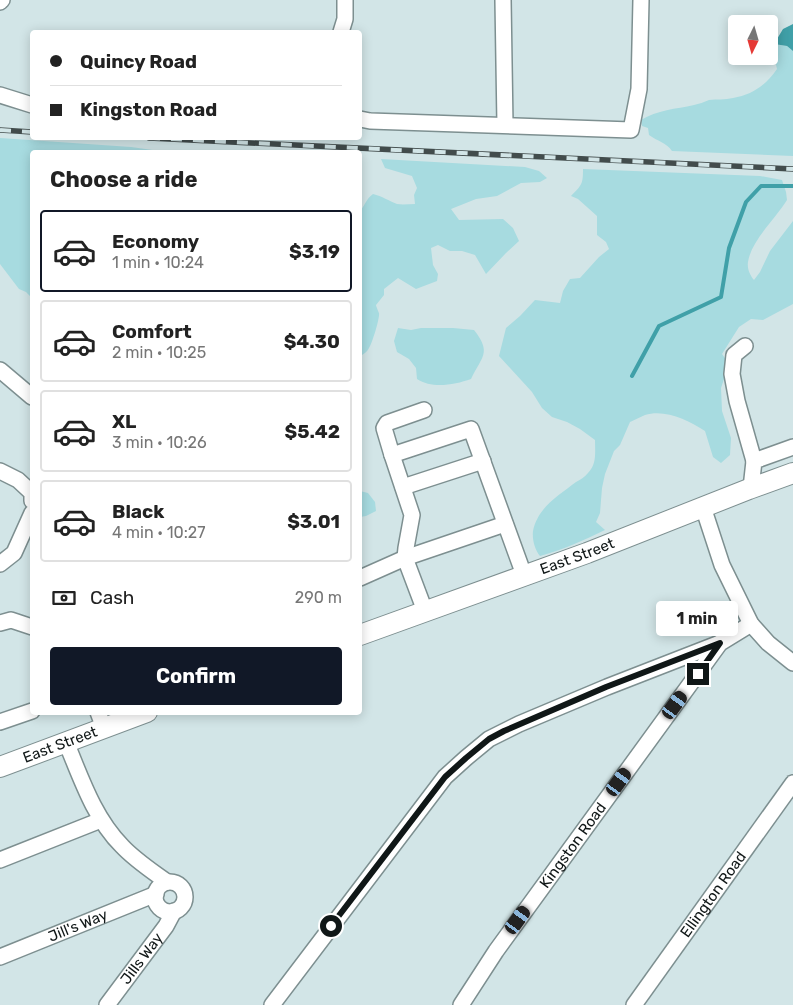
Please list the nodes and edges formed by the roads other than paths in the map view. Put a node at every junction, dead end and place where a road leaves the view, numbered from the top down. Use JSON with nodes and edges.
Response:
{"nodes":[{"id":1,"x":345,"y":0,"type":"edge"},
{"id":2,"x":503,"y":0,"type":"edge"},
{"id":3,"x":641,"y":0,"type":"edge"},
{"id":4,"x":342,"y":30,"type":"edge"},
{"id":5,"x":0,"y":95,"type":"edge"},
{"id":6,"x":30,"y":104,"type":"edge"},
{"id":7,"x":362,"y":119,"type":"edge"},
{"id":8,"x":505,"y":125,"type":"junction"},
{"id":9,"x":745,"y":346,"type":"dead end"},
{"id":10,"x":0,"y":370,"type":"edge"},
{"id":11,"x":30,"y":395,"type":"edge"},
{"id":12,"x":424,"y":410,"type":"dead end"},
{"id":13,"x":793,"y":447,"type":"edge"},
{"id":14,"x":392,"y":455,"type":"junction"},
{"id":15,"x":483,"y":461,"type":"junction"},
{"id":16,"x":754,"y":461,"type":"junction"},
{"id":17,"x":0,"y":471,"type":"edge"},
{"id":18,"x":793,"y":473,"type":"edge"},
{"id":19,"x":403,"y":487,"type":"junction"},
{"id":20,"x":751,"y":488,"type":"junction"},
{"id":21,"x":30,"y":491,"type":"edge"},
{"id":22,"x":703,"y":507,"type":"junction"},
{"id":23,"x":30,"y":517,"type":"edge"},
{"id":24,"x":505,"y":524,"type":"junction"},
{"id":25,"x":405,"y":558,"type":"junction"},
{"id":26,"x":0,"y":564,"type":"edge"},
{"id":27,"x":524,"y":575,"type":"junction"},
{"id":28,"x":362,"y":577,"type":"edge"},
{"id":29,"x":425,"y":611,"type":"junction"},
{"id":30,"x":0,"y":623,"type":"edge"},
{"id":31,"x":751,"y":624,"type":"junction"},
{"id":32,"x":30,"y":627,"type":"edge"},
{"id":33,"x":362,"y":634,"type":"edge"},
{"id":34,"x":720,"y":643,"type":"junction"},
{"id":35,"x":793,"y":663,"type":"edge"},
{"id":36,"x":30,"y":711,"type":"edge"},
{"id":37,"x":130,"y":715,"type":"edge"},
{"id":38,"x":101,"y":720,"type":"edge"},
{"id":39,"x":0,"y":722,"type":"edge"},
{"id":40,"x":66,"y":742,"type":"junction"},
{"id":41,"x":0,"y":767,"type":"edge"},
{"id":42,"x":793,"y":783,"type":"edge"},
{"id":43,"x":101,"y":820,"type":"junction"},
{"id":44,"x":0,"y":860,"type":"edge"},
{"id":45,"x":167,"y":882,"type":"junction"},
{"id":46,"x":156,"y":894,"type":"junction"},
{"id":47,"x":174,"y":911,"type":"junction"},
{"id":48,"x":0,"y":957,"type":"edge"},
{"id":49,"x":107,"y":1005,"type":"edge"},
{"id":50,"x":272,"y":1005,"type":"edge"},
{"id":51,"x":461,"y":1005,"type":"edge"},
{"id":52,"x":634,"y":1005,"type":"edge"}],
"edges":[{"from":1,"to":4,"type":"street"},
{"from":2,"to":8,"type":"street"},
{"from":3,"to":8,"type":"street"},
{"from":5,"to":6,"type":"street"},
{"from":7,"to":8,"type":"street"},
{"from":9,"to":16,"type":"street"},
{"from":10,"to":11,"type":"street"},
{"from":12,"to":14,"type":"street"},
{"from":13,"to":16,"type":"street"},
{"from":14,"to":15,"type":"street"},
{"from":14,"to":19,"type":"street"},
{"from":15,"to":19,"type":"street"},
{"from":15,"to":24,"type":"street"},
{"from":16,"to":20,"type":"street"},
{"from":17,"to":21,"type":"street"},
{"from":18,"to":20,"type":"main road","name":"East Street"},
{"from":19,"to":25,"type":"street"},
{"from":20,"to":22,"type":"main road","name":"East Street"},
{"from":22,"to":27,"type":"main road","name":"East Street"},
{"from":22,"to":31,"type":"street"},
{"from":23,"to":26,"type":"street"},
{"from":24,"to":25,"type":"street"},
{"from":24,"to":27,"type":"street"},
{"from":25,"to":28,"type":"street"},
{"from":25,"to":29,"type":"street"},
{"from":27,"to":29,"type":"main road","name":"East Street"},
{"from":29,"to":33,"type":"main road","name":"East Street"},
{"from":30,"to":32,"type":"street"},
{"from":31,"to":34,"type":"street","name":"Kingston Road"},
{"from":31,"to":35,"type":"street"},
{"from":34,"to":50,"type":"street"},
{"from":34,"to":51,"type":"street","name":"Kingston Road"},
{"from":36,"to":39,"type":"street"},
{"from":37,"to":38,"type":"main road","name":"East Street"},
{"from":38,"to":40,"type":"main road","name":"East Street"},
{"from":40,"to":41,"type":"main road","name":"East Street"},
{"from":40,"to":43,"type":"street","name":"Jills Way"},
{"from":42,"to":52,"type":"street","name":"Ellington Road"},
{"from":43,"to":44,"type":"street"},
{"from":43,"to":45,"type":"street","name":"Jills Way"},
{"from":45,"to":46,"type":"street"},
{"from":45,"to":47,"type":"street","name":"Jills Way"},
{"from":46,"to":47,"type":"street","name":"Jills Way"},
{"from":46,"to":48,"type":"street","name":"Jill's Way"},
{"from":47,"to":49,"type":"street","name":"Jills Way"}]}
